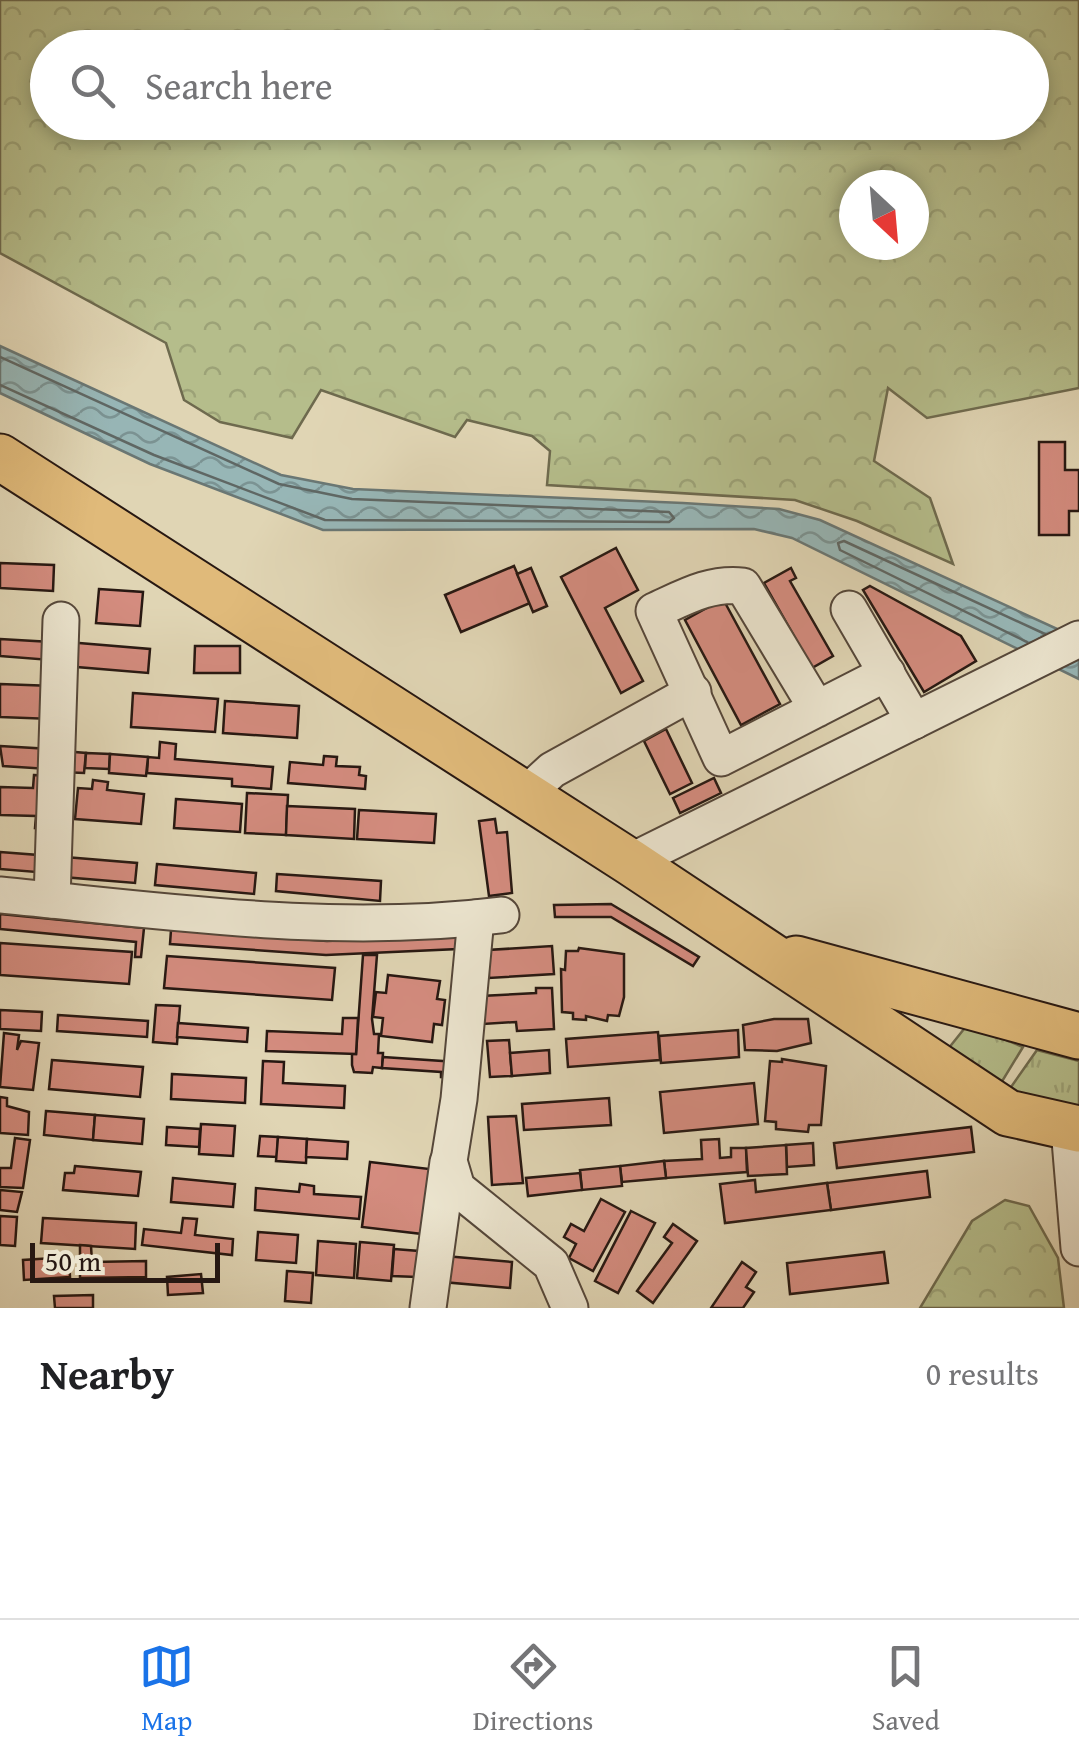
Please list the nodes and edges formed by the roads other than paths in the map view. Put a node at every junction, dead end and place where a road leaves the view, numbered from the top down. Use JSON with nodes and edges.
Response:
{"nodes":[{"id":1,"x":0,"y":457,"type":"edge"},
{"id":2,"x":848,"y":609,"type":"dead end"},
{"id":3,"x":61,"y":620,"type":"dead end"},
{"id":4,"x":1079,"y":638,"type":"edge"},
{"id":5,"x":887,"y":673,"type":"junction"},
{"id":6,"x":692,"y":692,"type":"junction"},
{"id":7,"x":817,"y":709,"type":"junction"},
{"id":8,"x":914,"y":721,"type":"junction"},
{"id":9,"x":525,"y":795,"type":"junction"},
{"id":10,"x":630,"y":862,"type":"junction"},
{"id":11,"x":0,"y":895,"type":"edge"},
{"id":12,"x":52,"y":900,"type":"junction"},
{"id":13,"x":761,"y":949,"type":"junction"},
{"id":14,"x":1079,"y":1036,"type":"edge"},
{"id":15,"x":1074,"y":1128,"type":"edge"},
{"id":16,"x":448,"y":1161,"type":"junction"},
{"id":17,"x":1079,"y":1248,"type":"edge"},
{"id":18,"x":428,"y":1308,"type":"edge"},
{"id":19,"x":570,"y":1308,"type":"edge"}],
"edges":[{"from":1,"to":9,"type":"main road"},
{"from":2,"to":5,"type":"street"},
{"from":3,"to":12,"type":"street"},
{"from":4,"to":8,"type":"street"},
{"from":5,"to":7,"type":"street"},
{"from":5,"to":8,"type":"street"},
{"from":6,"to":7,"type":"street"},
{"from":6,"to":7,"type":"street"},
{"from":6,"to":9,"type":"street"},
{"from":8,"to":10,"type":"street"},
{"from":9,"to":10,"type":"main road"},
{"from":10,"to":13,"type":"main road"},
{"from":11,"to":12,"type":"street"},
{"from":12,"to":16,"type":"street"},
{"from":13,"to":14,"type":"main road"},
{"from":13,"to":15,"type":"main road"},
{"from":15,"to":17,"type":"street"},
{"from":16,"to":18,"type":"street"},
{"from":16,"to":19,"type":"street"}]}
